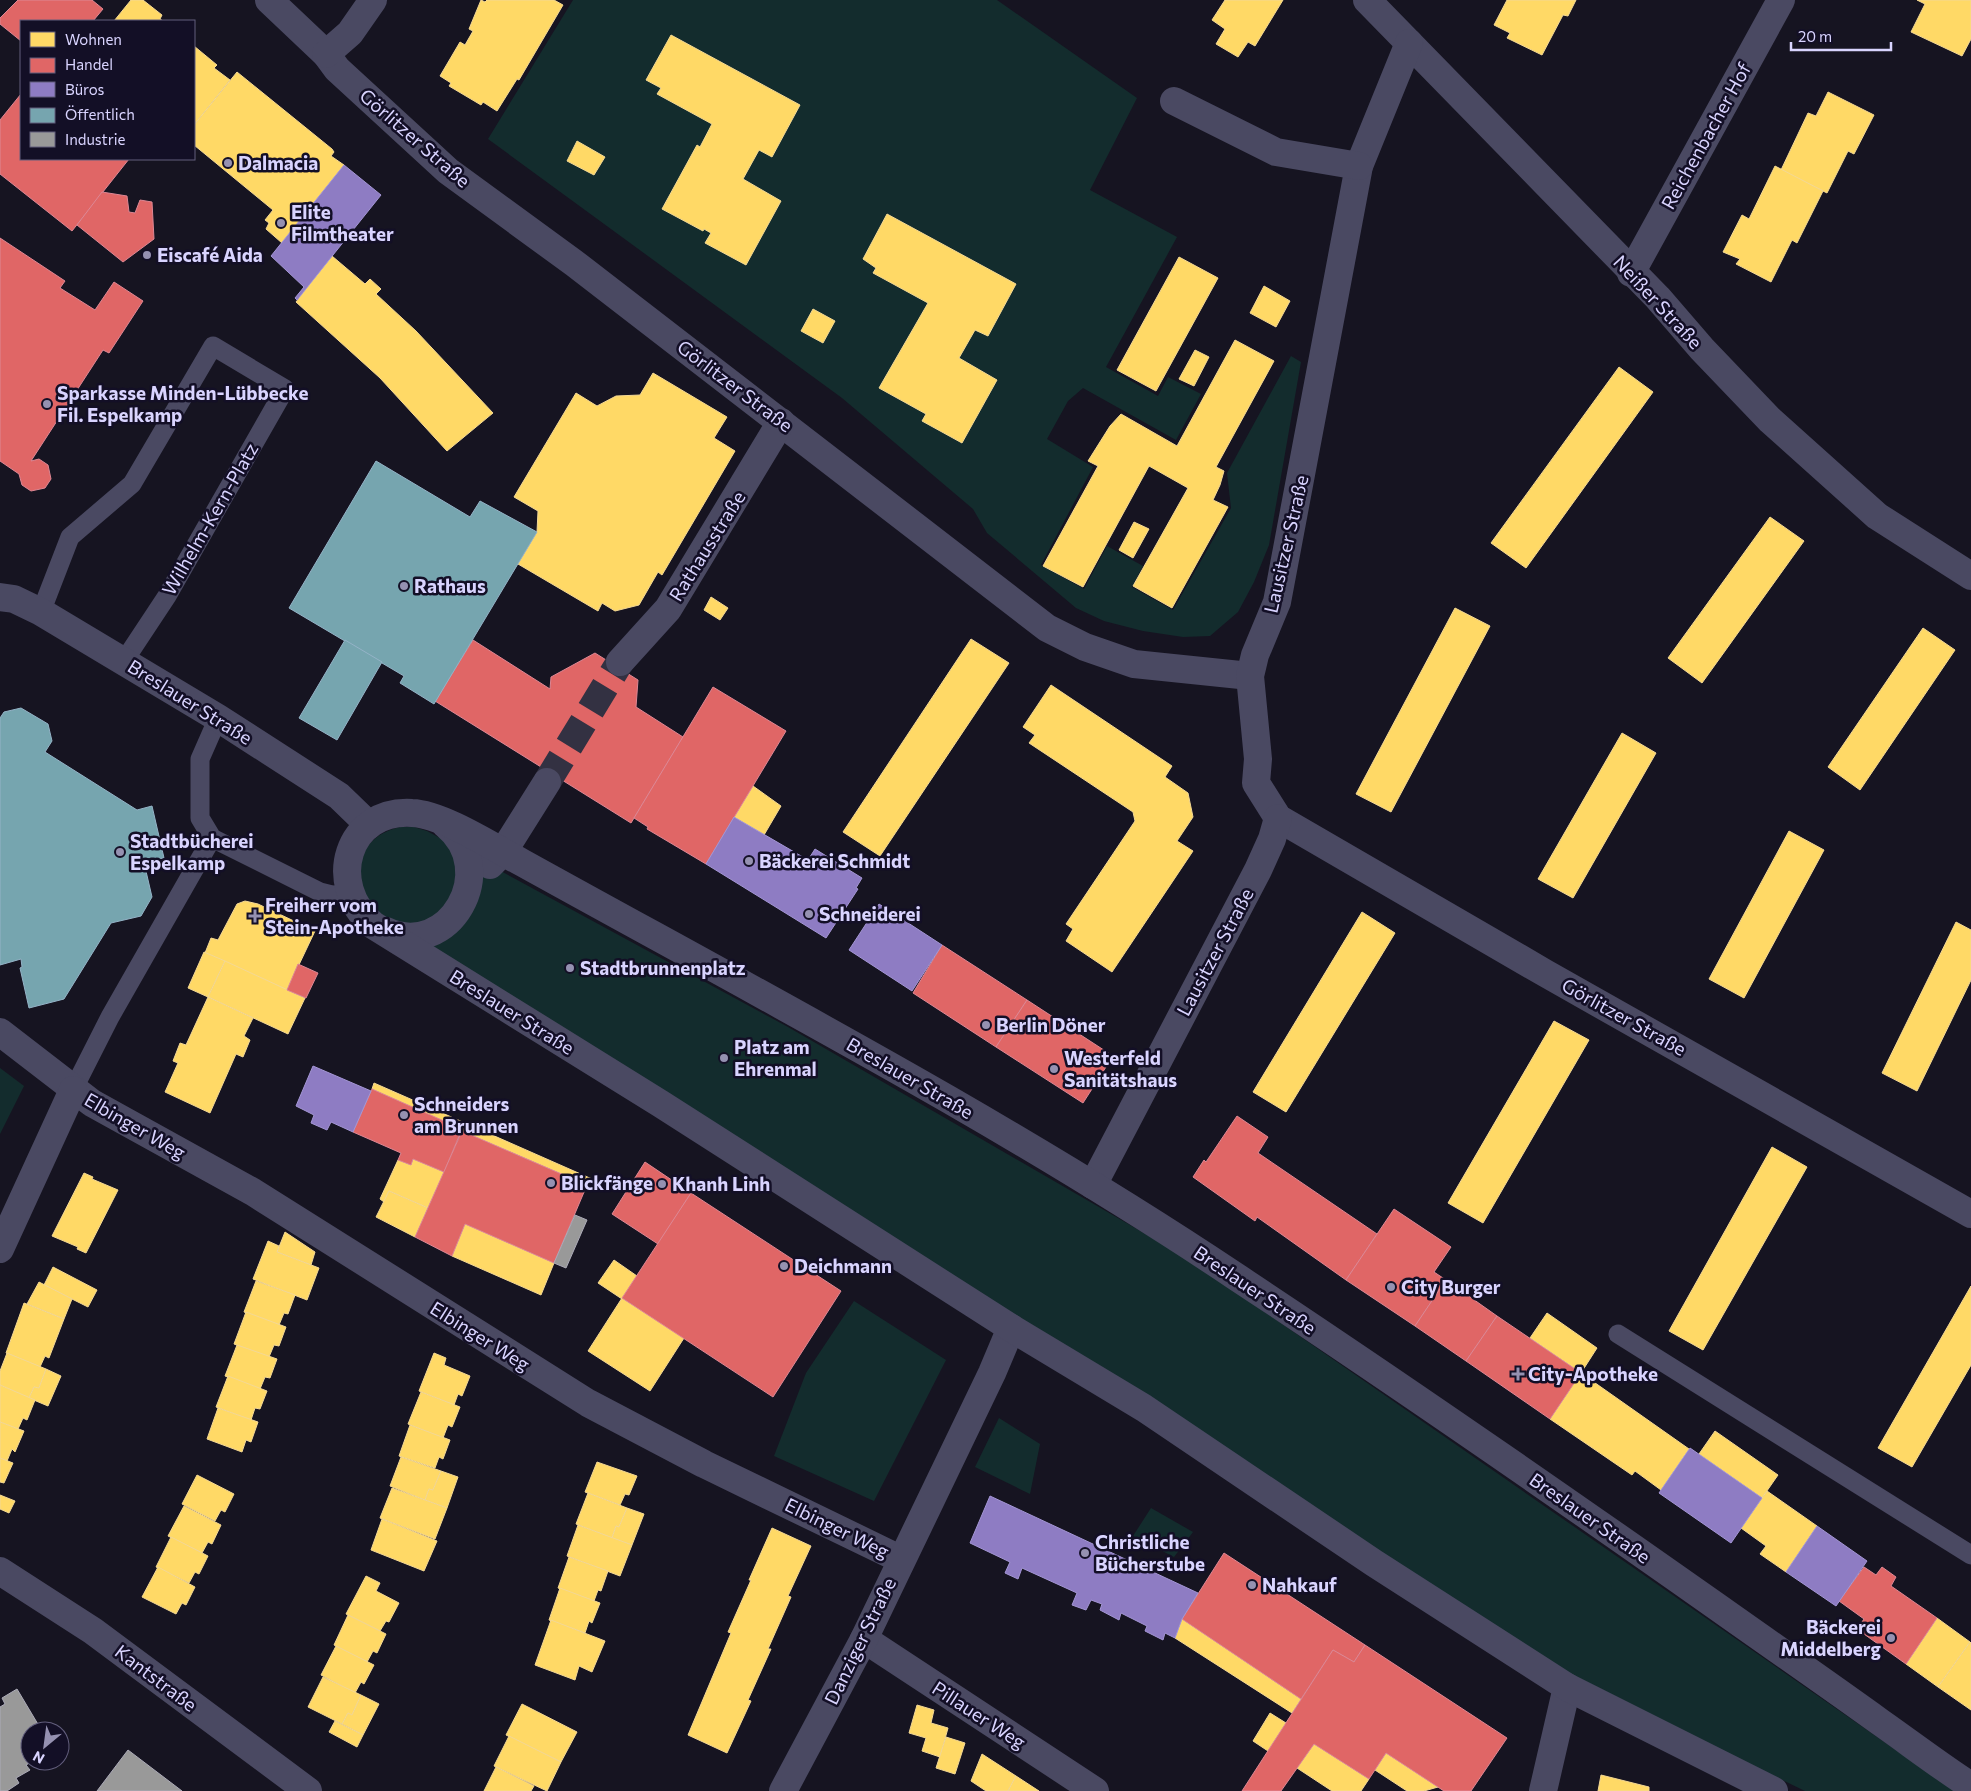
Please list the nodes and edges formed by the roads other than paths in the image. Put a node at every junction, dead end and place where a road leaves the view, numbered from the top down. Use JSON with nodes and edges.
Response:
{"nodes":[{"id":1,"x":269,"y":0,"type":"edge"},
{"id":2,"x":373,"y":0,"type":"edge"},
{"id":3,"x":1367,"y":0,"type":"edge"},
{"id":4,"x":1781,"y":0,"type":"edge"},
{"id":5,"x":1409,"y":43,"type":"junction"},
{"id":6,"x":326,"y":54,"type":"junction"},
{"id":7,"x":1174,"y":101,"type":"dead end"},
{"id":8,"x":1359,"y":166,"type":"junction"},
{"id":9,"x":1631,"y":273,"type":"junction"},
{"id":10,"x":781,"y":422,"type":"junction"},
{"id":11,"x":1971,"y":576,"type":"edge"},
{"id":12,"x":0,"y":597,"type":"edge"},
{"id":13,"x":40,"y":612,"type":"junction"},
{"id":14,"x":124,"y":661,"type":"junction"},
{"id":15,"x":620,"y":662,"type":"tunnel mouth"},
{"id":16,"x":1250,"y":676,"type":"junction"},
{"id":17,"x":218,"y":718,"type":"junction"},
{"id":18,"x":547,"y":782,"type":"tunnel mouth"},
{"id":19,"x":1278,"y":818,"type":"junction"},
{"id":20,"x":440,"y":820,"type":"junction"},
{"id":21,"x":369,"y":825,"type":"junction"},
{"id":22,"x":212,"y":838,"type":"junction"},
{"id":23,"x":503,"y":852,"type":"junction"},
{"id":24,"x":469,"y":886,"type":"junction"},
{"id":25,"x":350,"y":894,"type":"junction"},
{"id":26,"x":373,"y":925,"type":"junction"},
{"id":27,"x":0,"y":1032,"type":"edge"},
{"id":28,"x":73,"y":1090,"type":"junction"},
{"id":29,"x":1093,"y":1185,"type":"junction"},
{"id":30,"x":1971,"y":1214,"type":"edge"},
{"id":31,"x":0,"y":1249,"type":"edge"},
{"id":32,"x":1011,"y":1328,"type":"junction"},
{"id":33,"x":1618,"y":1334,"type":"dead end"},
{"id":34,"x":1971,"y":1555,"type":"edge"},
{"id":35,"x":900,"y":1559,"type":"junction"},
{"id":36,"x":0,"y":1571,"type":"edge"},
{"id":37,"x":864,"y":1639,"type":"junction"},
{"id":38,"x":1568,"y":1687,"type":"junction"},
{"id":39,"x":1971,"y":1786,"type":"edge"},
{"id":40,"x":308,"y":1791,"type":"edge"},
{"id":41,"x":783,"y":1791,"type":"edge"},
{"id":42,"x":1095,"y":1791,"type":"edge"},
{"id":43,"x":1542,"y":1791,"type":"edge"},
{"id":44,"x":1774,"y":1791,"type":"edge"}],
"edges":[{"from":1,"to":6,"type":"street","name":"Görlitzer Straße"},
{"from":2,"to":6,"type":"street"},
{"from":3,"to":5,"type":"street","name":"Neißer Straße"},
{"from":4,"to":9,"type":"street","name":"Reichenbacher Hof"},
{"from":5,"to":8,"type":"street","name":"Lausitzer Straße"},
{"from":5,"to":9,"type":"street","name":"Neißer Straße"},
{"from":6,"to":10,"type":"street","name":"Görlitzer Straße"},
{"from":7,"to":8,"type":"street"},
{"from":8,"to":16,"type":"street","name":"Lausitzer Straße"},
{"from":9,"to":11,"type":"street","name":"Neißer Straße"},
{"from":10,"to":15,"type":"street","name":"Rathausstraße"},
{"from":10,"to":16,"type":"street","name":"Görlitzer Straße"},
{"from":12,"to":13,"type":"street","name":"Breslauer Straße"},
{"from":13,"to":14,"type":"street","name":"Breslauer Straße"},
{"from":13,"to":14,"type":"lane","name":"Wilhelm-Kern-Platz"},
{"from":14,"to":17,"type":"street","name":"Breslauer Straße"},
{"from":16,"to":19,"type":"street","name":"Lausitzer Straße"},
{"from":17,"to":21,"type":"street","name":"Breslauer Straße"},
{"from":17,"to":22,"type":"lane"},
{"from":18,"to":23,"type":"street"},
{"from":19,"to":29,"type":"street","name":"Lausitzer Straße"},
{"from":19,"to":30,"type":"street","name":"Görlitzer Straße"},
{"from":20,"to":21,"type":"street","name":"Breslauer Straße"},
{"from":20,"to":23,"type":"street","name":"Breslauer Straße"},
{"from":20,"to":24,"type":"street","name":"Breslauer Straße"},
{"from":21,"to":25,"type":"street","name":"Breslauer Straße"},
{"from":22,"to":25,"type":"lane"},
{"from":22,"to":28,"type":"lane"},
{"from":23,"to":24,"type":"street","name":"Breslauer Straße"},
{"from":23,"to":29,"type":"street","name":"Breslauer Straße"},
{"from":24,"to":26,"type":"street","name":"Breslauer Straße"},
{"from":25,"to":26,"type":"street","name":"Breslauer Straße"},
{"from":26,"to":32,"type":"street","name":"Breslauer Straße"},
{"from":27,"to":28,"type":"street","name":"Elbinger Weg"},
{"from":28,"to":31,"type":"street"},
{"from":28,"to":35,"type":"street","name":"Elbinger Weg"},
{"from":29,"to":39,"type":"street","name":"Breslauer Straße"},
{"from":32,"to":35,"type":"street","name":"Danziger Straße"},
{"from":32,"to":38,"type":"street","name":"Breslauer Straße"},
{"from":33,"to":34,"type":"lane"},
{"from":35,"to":37,"type":"street","name":"Danziger Straße"},
{"from":36,"to":40,"type":"street","name":"Kantstraße"},
{"from":37,"to":41,"type":"street","name":"Danziger Straße"},
{"from":37,"to":42,"type":"street","name":"Pillauer Weg"},
{"from":38,"to":43,"type":"street"},
{"from":38,"to":44,"type":"street","name":"Breslauer Straße"}]}
